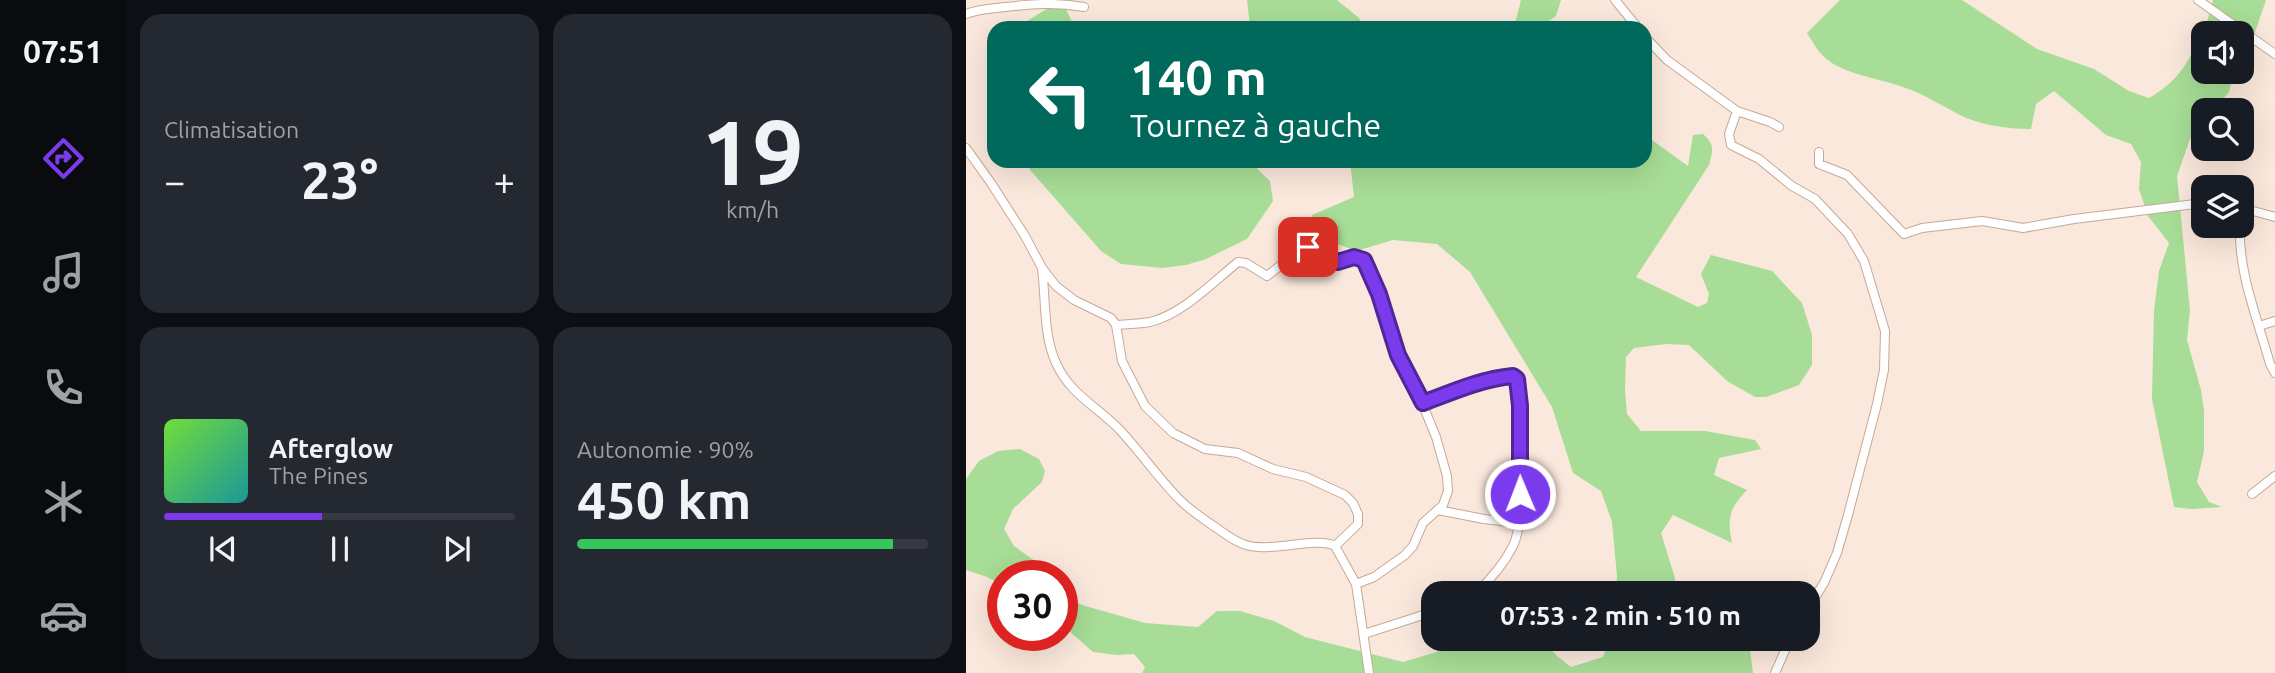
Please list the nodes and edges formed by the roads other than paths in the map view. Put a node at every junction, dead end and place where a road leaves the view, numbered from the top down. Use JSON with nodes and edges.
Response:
{"nodes":[{"id":1,"x":1615,"y":0,"type":"edge"},
{"id":2,"x":2198,"y":0,"type":"edge"},
{"id":3,"x":1084,"y":7,"type":"dead end"},
{"id":4,"x":966,"y":15,"type":"edge"},
{"id":5,"x":1632,"y":21,"type":"edge"},
{"id":6,"x":1652,"y":44,"type":"edge"},
{"id":7,"x":2275,"y":54,"type":"edge"},
{"id":8,"x":1737,"y":111,"type":"junction"},
{"id":9,"x":1779,"y":127,"type":"dead end"},
{"id":10,"x":966,"y":148,"type":"edge"},
{"id":11,"x":1819,"y":152,"type":"dead end"},
{"id":12,"x":2191,"y":204,"type":"edge"},
{"id":13,"x":2254,"y":211,"type":"edge"},
{"id":14,"x":2275,"y":217,"type":"edge"},
{"id":15,"x":2241,"y":238,"type":"edge"},
{"id":16,"x":1042,"y":268,"type":"junction"},
{"id":17,"x":2275,"y":321,"type":"edge"},
{"id":18,"x":1116,"y":325,"type":"junction"},
{"id":19,"x":2259,"y":326,"type":"junction"},
{"id":20,"x":2275,"y":373,"type":"edge"},
{"id":21,"x":1423,"y":403,"type":"junction"},
{"id":22,"x":2275,"y":476,"type":"edge"},
{"id":23,"x":2252,"y":494,"type":"dead end"},
{"id":24,"x":1438,"y":510,"type":"junction"},
{"id":25,"x":1518,"y":523,"type":"junction"},
{"id":26,"x":1335,"y":546,"type":"junction"},
{"id":27,"x":1489,"y":581,"type":"edge"},
{"id":28,"x":1356,"y":584,"type":"junction"},
{"id":29,"x":1820,"y":587,"type":"edge"},
{"id":30,"x":1421,"y":616,"type":"edge"},
{"id":31,"x":1364,"y":634,"type":"junction"},
{"id":32,"x":1785,"y":651,"type":"edge"},
{"id":33,"x":1369,"y":673,"type":"edge"},
{"id":34,"x":1775,"y":673,"type":"edge"}],
"edges":[{"from":1,"to":5,"type":"street"},
{"from":2,"to":7,"type":"street"},
{"from":3,"to":4,"type":"street"},
{"from":6,"to":8,"type":"street"},
{"from":8,"to":9,"type":"street"},
{"from":8,"to":29,"type":"street"},
{"from":10,"to":16,"type":"street"},
{"from":11,"to":12,"type":"street"},
{"from":13,"to":14,"type":"street"},
{"from":15,"to":19,"type":"street"},
{"from":16,"to":18,"type":"street"},
{"from":16,"to":26,"type":"street"},
{"from":17,"to":19,"type":"street"},
{"from":18,"to":21,"type":"street"},
{"from":18,"to":26,"type":"street"},
{"from":19,"to":20,"type":"street"},
{"from":21,"to":24,"type":"street"},
{"from":21,"to":25,"type":"street"},
{"from":22,"to":23,"type":"street"},
{"from":24,"to":25,"type":"street"},
{"from":24,"to":28,"type":"street"},
{"from":25,"to":27,"type":"street"},
{"from":26,"to":28,"type":"street"},
{"from":28,"to":31,"type":"street"},
{"from":30,"to":31,"type":"street"},
{"from":31,"to":33,"type":"street"},
{"from":32,"to":34,"type":"street"}]}
